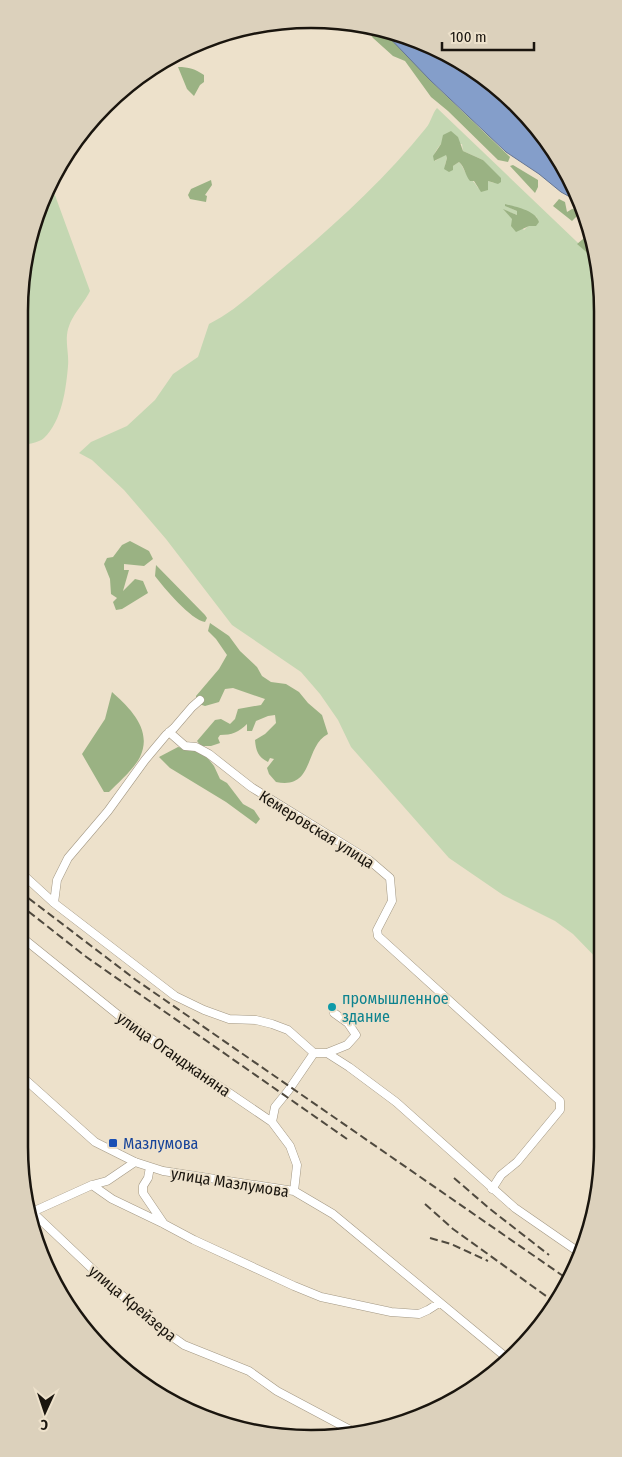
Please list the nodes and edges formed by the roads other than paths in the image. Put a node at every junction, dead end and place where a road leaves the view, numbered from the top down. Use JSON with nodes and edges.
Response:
{"nodes":[{"id":1,"x":200,"y":700,"type":"dead end"},
{"id":2,"x":169,"y":732,"type":"junction"},
{"id":3,"x":28,"y":879,"type":"edge"},
{"id":4,"x":54,"y":903,"type":"junction"},
{"id":5,"x":28,"y":942,"type":"edge"},
{"id":6,"x":334,"y":1013,"type":"dead end"},
{"id":7,"x":314,"y":1053,"type":"junction"},
{"id":8,"x":327,"y":1053,"type":"junction"},
{"id":9,"x":28,"y":1082,"type":"edge"},
{"id":10,"x":272,"y":1122,"type":"junction"},
{"id":11,"x":134,"y":1162,"type":"junction"},
{"id":12,"x":150,"y":1168,"type":"junction"},
{"id":13,"x":92,"y":1185,"type":"junction"},
{"id":14,"x":492,"y":1189,"type":"junction"},
{"id":15,"x":294,"y":1191,"type":"junction"},
{"id":16,"x":35,"y":1209,"type":"edge"},
{"id":17,"x":37,"y":1217,"type":"edge"},
{"id":18,"x":164,"y":1224,"type":"junction"},
{"id":19,"x":575,"y":1249,"type":"edge"},
{"id":20,"x":439,"y":1302,"type":"junction"},
{"id":21,"x":503,"y":1354,"type":"edge"},
{"id":22,"x":344,"y":1427,"type":"edge"}],
"edges":[{"from":1,"to":2,"type":"street"},
{"from":2,"to":4,"type":"street"},
{"from":2,"to":14,"type":"street","name":"Кемеровская улица"},
{"from":3,"to":4,"type":"street"},
{"from":4,"to":7,"type":"street"},
{"from":5,"to":10,"type":"street","name":"улица Оганджаняна"},
{"from":6,"to":8,"type":"street"},
{"from":7,"to":8,"type":"street"},
{"from":7,"to":10,"type":"street"},
{"from":8,"to":14,"type":"street"},
{"from":9,"to":11,"type":"street","name":"улица Мазлумова"},
{"from":10,"to":15,"type":"street","name":"улица Оганджаняна"},
{"from":11,"to":12,"type":"street","name":"улица Мазлумова"},
{"from":11,"to":13,"type":"street"},
{"from":12,"to":15,"type":"street","name":"улица Мазлумова"},
{"from":12,"to":18,"type":"street"},
{"from":13,"to":16,"type":"street"},
{"from":13,"to":18,"type":"street"},
{"from":14,"to":19,"type":"street"},
{"from":15,"to":20,"type":"street","name":"улица Мазлумова"},
{"from":17,"to":22,"type":"street","name":"улица Крейзера"},
{"from":18,"to":20,"type":"street"},
{"from":20,"to":21,"type":"street","name":"улица Мазлумова"}]}
